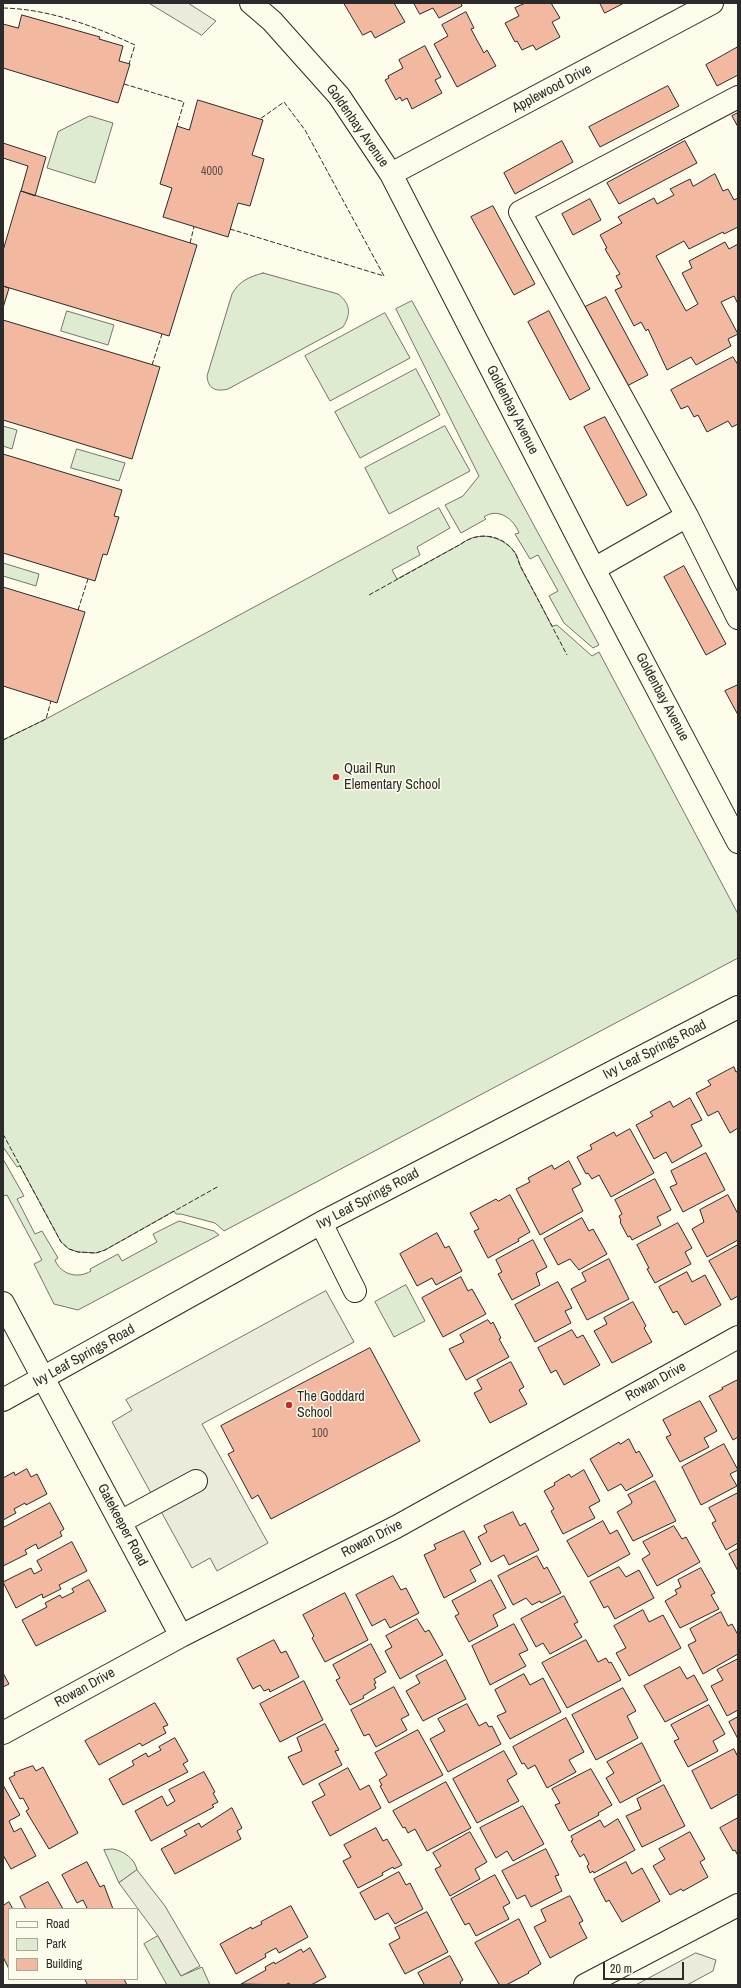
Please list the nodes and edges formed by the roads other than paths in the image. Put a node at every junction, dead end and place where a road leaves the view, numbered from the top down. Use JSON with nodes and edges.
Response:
{"nodes":[{"id":1,"x":251,"y":3,"type":"edge"},
{"id":2,"x":712,"y":3,"type":"edge"},
{"id":3,"x":738,"y":97,"type":"edge"},
{"id":4,"x":391,"y":174,"type":"junction"},
{"id":5,"x":687,"y":516,"type":"junction"},
{"id":6,"x":594,"y":569,"type":"junction"},
{"id":7,"x":738,"y":618,"type":"edge"},
{"id":8,"x":738,"y":842,"type":"edge"},
{"id":9,"x":738,"y":1007,"type":"edge"},
{"id":10,"x":321,"y":1223,"type":"junction"},
{"id":11,"x":355,"y":1291,"type":"dead end"},
{"id":12,"x":3,"y":1303,"type":"edge"},
{"id":13,"x":738,"y":1337,"type":"edge"},
{"id":14,"x":44,"y":1378,"type":"junction"},
{"id":15,"x":3,"y":1400,"type":"edge"},
{"id":16,"x":196,"y":1481,"type":"dead end"},
{"id":17,"x":120,"y":1522,"type":"junction"},
{"id":18,"x":181,"y":1636,"type":"junction"},
{"id":19,"x":3,"y":1733,"type":"edge"},
{"id":20,"x":738,"y":1905,"type":"edge"},
{"id":21,"x":585,"y":1985,"type":"edge"}],
"edges":[{"from":1,"to":4,"type":"street","name":"Goldenbay Avenue"},
{"from":2,"to":4,"type":"street","name":"Applewood Drive"},
{"from":3,"to":5,"type":"street"},
{"from":4,"to":6,"type":"street","name":"Goldenbay Avenue"},
{"from":5,"to":6,"type":"street"},
{"from":5,"to":7,"type":"street"},
{"from":6,"to":8,"type":"street","name":"Goldenbay Avenue"},
{"from":9,"to":10,"type":"street","name":"Ivy Leaf Springs Road"},
{"from":10,"to":11,"type":"street"},
{"from":10,"to":14,"type":"street","name":"Ivy Leaf Springs Road"},
{"from":12,"to":14,"type":"street"},
{"from":13,"to":18,"type":"street","name":"Rowan Drive"},
{"from":14,"to":15,"type":"street","name":"Ivy Leaf Springs Road"},
{"from":14,"to":17,"type":"street","name":"Gatekeeper Road"},
{"from":16,"to":17,"type":"street"},
{"from":17,"to":18,"type":"street","name":"Gatekeeper Road"},
{"from":18,"to":19,"type":"street","name":"Rowan Drive"},
{"from":20,"to":21,"type":"street"}]}
